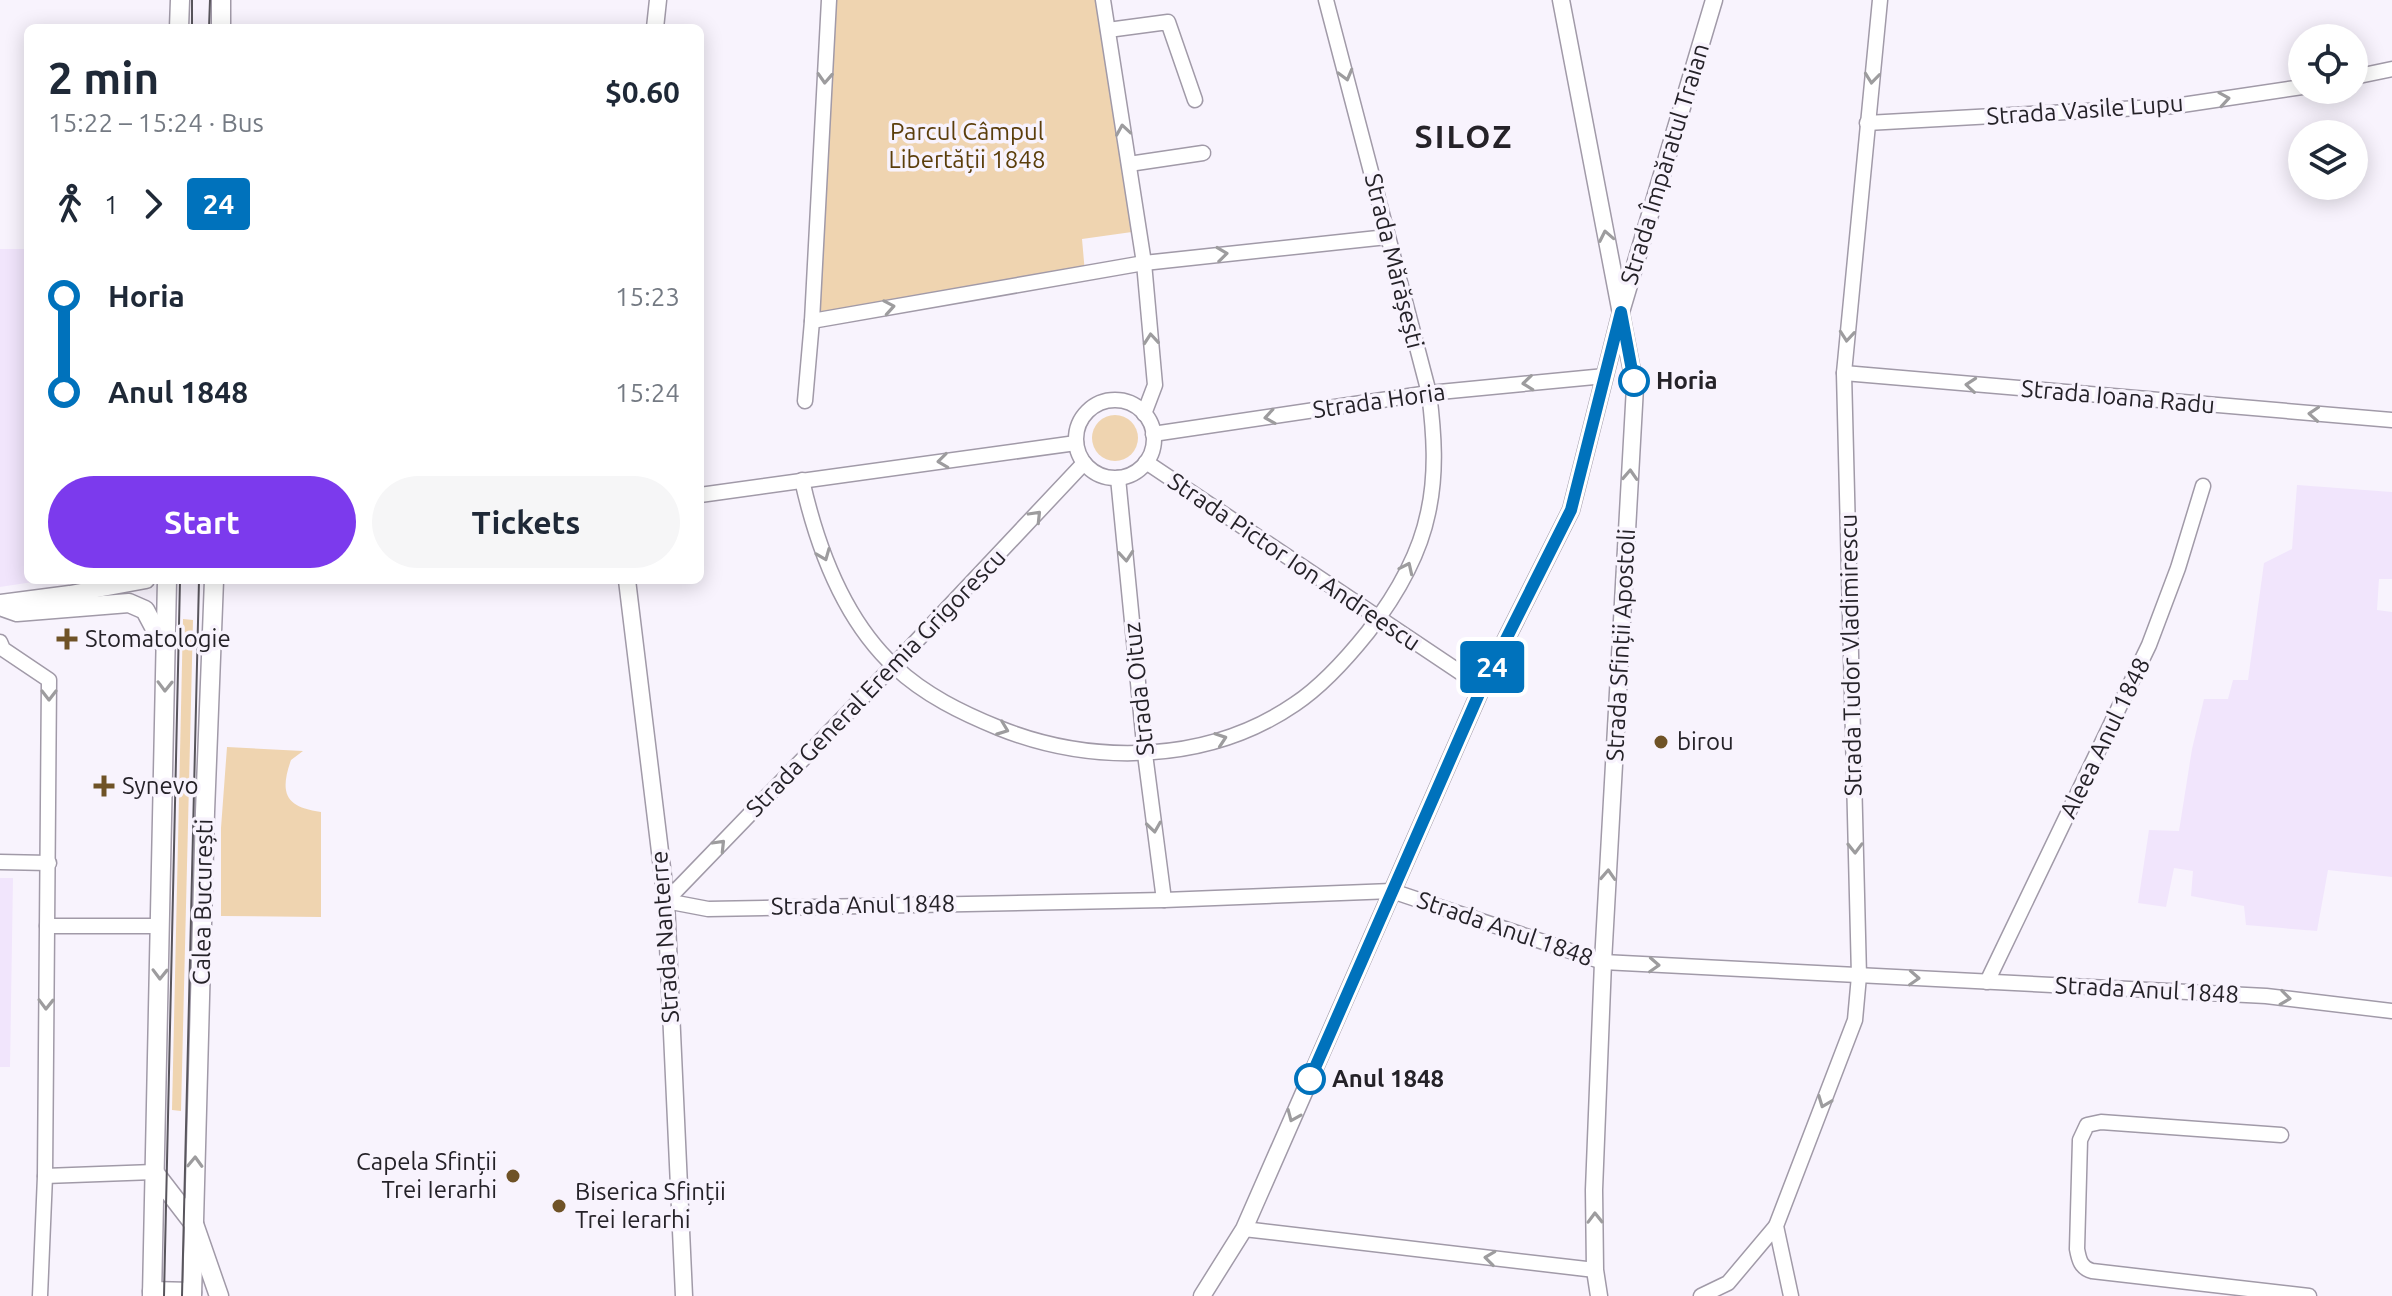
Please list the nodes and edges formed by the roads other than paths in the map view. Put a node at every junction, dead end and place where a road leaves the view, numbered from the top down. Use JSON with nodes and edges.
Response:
{"nodes":[{"id":1,"x":180,"y":0,"type":"edge"},
{"id":2,"x":221,"y":0,"type":"edge"},
{"id":3,"x":658,"y":0,"type":"edge"},
{"id":4,"x":829,"y":0,"type":"edge"},
{"id":5,"x":1103,"y":0,"type":"edge"},
{"id":6,"x":1326,"y":0,"type":"edge"},
{"id":7,"x":1561,"y":0,"type":"edge"},
{"id":8,"x":1714,"y":0,"type":"edge"},
{"id":9,"x":1880,"y":0,"type":"edge"},
{"id":10,"x":179,"y":24,"type":"edge"},
{"id":11,"x":221,"y":24,"type":"edge"},
{"id":12,"x":655,"y":24,"type":"edge"},
{"id":13,"x":1108,"y":30,"type":"junction"},
{"id":14,"x":2392,"y":69,"type":"edge"},
{"id":15,"x":2368,"y":74,"type":"edge"},
{"id":16,"x":2288,"y":89,"type":"edge"},
{"id":17,"x":1195,"y":100,"type":"dead end"},
{"id":18,"x":1867,"y":123,"type":"junction"},
{"id":19,"x":1203,"y":153,"type":"dead end"},
{"id":20,"x":1129,"y":164,"type":"junction"},
{"id":21,"x":1387,"y":237,"type":"junction"},
{"id":22,"x":1144,"y":263,"type":"junction"},
{"id":23,"x":1621,"y":312,"type":"junction"},
{"id":24,"x":812,"y":321,"type":"junction"},
{"id":25,"x":1844,"y":373,"type":"junction"},
{"id":26,"x":1605,"y":376,"type":"junction"},
{"id":27,"x":1429,"y":393,"type":"junction"},
{"id":28,"x":805,"y":401,"type":"dead end"},
{"id":29,"x":1144,"y":414,"type":"junction"},
{"id":30,"x":2392,"y":420,"type":"edge"},
{"id":31,"x":1153,"y":434,"type":"junction"},
{"id":32,"x":1076,"y":443,"type":"junction"},
{"id":33,"x":1146,"y":462,"type":"junction"},
{"id":34,"x":1084,"y":463,"type":"junction"},
{"id":35,"x":1118,"y":478,"type":"junction"},
{"id":36,"x":802,"y":480,"type":"junction"},
{"id":37,"x":2203,"y":486,"type":"dead end"},
{"id":38,"x":704,"y":494,"type":"edge"},
{"id":39,"x":124,"y":584,"type":"edge"},
{"id":40,"x":167,"y":584,"type":"edge"},
{"id":41,"x":214,"y":584,"type":"edge"},
{"id":42,"x":627,"y":584,"type":"edge"},
{"id":43,"x":0,"y":604,"type":"edge"},
{"id":44,"x":1378,"y":618,"type":"junction"},
{"id":45,"x":0,"y":642,"type":"edge"},
{"id":46,"x":166,"y":649,"type":"junction"},
{"id":47,"x":893,"y":666,"type":"junction"},
{"id":48,"x":1482,"y":687,"type":"junction"},
{"id":49,"x":1145,"y":754,"type":"junction"},
{"id":50,"x":0,"y":862,"type":"edge"},
{"id":51,"x":49,"y":863,"type":"junction"},
{"id":52,"x":1392,"y":891,"type":"junction"},
{"id":53,"x":1164,"y":900,"type":"junction"},
{"id":54,"x":666,"y":901,"type":"junction"},
{"id":55,"x":47,"y":926,"type":"junction"},
{"id":56,"x":161,"y":926,"type":"junction"},
{"id":57,"x":1603,"y":962,"type":"junction"},
{"id":58,"x":1859,"y":976,"type":"junction"},
{"id":59,"x":1987,"y":982,"type":"junction"},
{"id":60,"x":2392,"y":1011,"type":"edge"},
{"id":61,"x":2281,"y":1135,"type":"dead end"},
{"id":62,"x":154,"y":1172,"type":"junction"},
{"id":63,"x":45,"y":1176,"type":"junction"},
{"id":64,"x":194,"y":1224,"type":"junction"},
{"id":65,"x":1776,"y":1226,"type":"junction"},
{"id":66,"x":1244,"y":1229,"type":"junction"},
{"id":67,"x":1595,"y":1270,"type":"junction"},
{"id":68,"x":152,"y":1294,"type":"edge"},
{"id":69,"x":192,"y":1294,"type":"edge"},
{"id":70,"x":40,"y":1296,"type":"edge"},
{"id":71,"x":219,"y":1296,"type":"edge"},
{"id":72,"x":684,"y":1296,"type":"edge"},
{"id":73,"x":1202,"y":1296,"type":"edge"},
{"id":74,"x":1599,"y":1296,"type":"edge"},
{"id":75,"x":1701,"y":1296,"type":"edge"},
{"id":76,"x":1791,"y":1296,"type":"edge"},
{"id":77,"x":2309,"y":1296,"type":"edge"}],
"edges":[{"from":1,"to":10,"type":"main road"},
{"from":2,"to":11,"type":"main road"},
{"from":3,"to":12,"type":"street"},
{"from":4,"to":24,"type":"street","one_way":true},
{"from":5,"to":13,"type":"street"},
{"from":6,"to":21,"type":"street","name":"Strada Mărășești","one_way":true},
{"from":23,"to":7,"type":"street","name":"Strada Sfinții Apostoli","one_way":true},
{"from":8,"to":23,"type":"street","name":"Strada Împăratul Traian"},
{"from":9,"to":18,"type":"street","name":"Strada Tudor Vladimirescu","one_way":true},
{"from":13,"to":17,"type":"street"},
{"from":20,"to":13,"type":"street","one_way":true},
{"from":14,"to":15,"type":"street"},
{"from":18,"to":16,"type":"street","name":"Strada Vasile Lupu","one_way":true},
{"from":18,"to":25,"type":"street","name":"Strada Tudor Vladimirescu","one_way":true},
{"from":19,"to":20,"type":"street"},
{"from":20,"to":22,"type":"street"},
{"from":22,"to":21,"type":"street","one_way":true},
{"from":21,"to":27,"type":"street","name":"Strada Mărășești"},
{"from":24,"to":22,"type":"street","one_way":true},
{"from":29,"to":22,"type":"street","one_way":true},
{"from":23,"to":26,"type":"street","name":"Strada Împăratul Traian"},
{"from":57,"to":23,"type":"street","name":"Strada Sfinții Apostoli","one_way":true},
{"from":24,"to":28,"type":"street"},
{"from":30,"to":25,"type":"street","name":"Strada Ioana Radu","one_way":true},
{"from":25,"to":58,"type":"street","name":"Strada Tudor Vladimirescu","one_way":true},
{"from":26,"to":27,"type":"street","name":"Strada Horia","one_way":true},
{"from":26,"to":48,"type":"street","name":"Strada Împăratul Traian"},
{"from":27,"to":31,"type":"street","name":"Strada Horia","one_way":true},
{"from":44,"to":27,"type":"street","name":"Strada Mărășești","one_way":true},
{"from":29,"to":31,"type":"street"},
{"from":29,"to":32,"type":"street"},
{"from":31,"to":33,"type":"street"},
{"from":32,"to":34,"type":"street"},
{"from":32,"to":36,"type":"street","one_way":true},
{"from":33,"to":35,"type":"street"},
{"from":33,"to":44,"type":"street","name":"Strada Pictor Ion Andreescu"},
{"from":34,"to":35,"type":"street"},
{"from":47,"to":34,"type":"street","name":"Strada General Eremia Grigorescu","one_way":true},
{"from":35,"to":49,"type":"street","name":"Strada Oituz","one_way":true},
{"from":36,"to":38,"type":"street"},
{"from":36,"to":47,"type":"street","name":"Strada Mărășești","one_way":true},
{"from":37,"to":59,"type":"street","name":"Aleea Anul 1848"},
{"from":39,"to":43,"type":"street"},
{"from":40,"to":46,"type":"main road","name":"Calea București"},
{"from":64,"to":41,"type":"main road","name":"Calea București","one_way":true},
{"from":42,"to":54,"type":"street","name":"Strada Nanterre"},
{"from":43,"to":46,"type":"main road"},
{"from":44,"to":48,"type":"street","name":"Strada Pictor Ion Andreescu"},
{"from":49,"to":44,"type":"street","name":"Strada Mărășești","one_way":true},
{"from":45,"to":51,"type":"street","one_way":true},
{"from":46,"to":56,"type":"main road","name":"Calea București","one_way":true},
{"from":47,"to":49,"type":"street","name":"Strada Mărășești","one_way":true},
{"from":54,"to":47,"type":"street","name":"Strada General Eremia Grigorescu","one_way":true},
{"from":48,"to":52,"type":"street","name":"Strada Împăratul Traian"},
{"from":49,"to":53,"type":"street","name":"Strada Oituz","one_way":true},
{"from":50,"to":51,"type":"street"},
{"from":51,"to":55,"type":"street"},
{"from":52,"to":53,"type":"street","name":"Strada Anul 1848"},
{"from":52,"to":57,"type":"street","name":"Strada Anul 1848"},
{"from":52,"to":66,"type":"street","name":"Strada Împăratul Traian","one_way":true},
{"from":53,"to":54,"type":"street","name":"Strada Anul 1848"},
{"from":54,"to":72,"type":"street","name":"Strada Nanterre"},
{"from":55,"to":56,"type":"street"},
{"from":55,"to":63,"type":"street","one_way":true},
{"from":56,"to":62,"type":"main road","name":"Calea București","one_way":true},
{"from":57,"to":58,"type":"street","name":"Strada Anul 1848","one_way":true},
{"from":67,"to":57,"type":"street","name":"Strada Sfinții Apostoli","one_way":true},
{"from":58,"to":59,"type":"street","name":"Strada Anul 1848","one_way":true},
{"from":58,"to":65,"type":"street","name":"Strada Tudor Vladimirescu","one_way":true},
{"from":59,"to":60,"type":"street","name":"Strada Anul 1848","one_way":true},
{"from":61,"to":77,"type":"street"},
{"from":62,"to":63,"type":"street"},
{"from":62,"to":64,"type":"main road"},
{"from":62,"to":68,"type":"main road","name":"Calea București"},
{"from":63,"to":70,"type":"street"},
{"from":64,"to":69,"type":"main road","name":"Calea București"},
{"from":64,"to":71,"type":"main road"},
{"from":65,"to":75,"type":"street"},
{"from":65,"to":76,"type":"street"},
{"from":67,"to":66,"type":"street","one_way":true},
{"from":66,"to":73,"type":"street","name":"Strada Împăratul Traian"},
{"from":67,"to":74,"type":"street","name":"Strada Sfinții Apostoli"},
{"from":68,"to":69,"type":"main road"}]}
